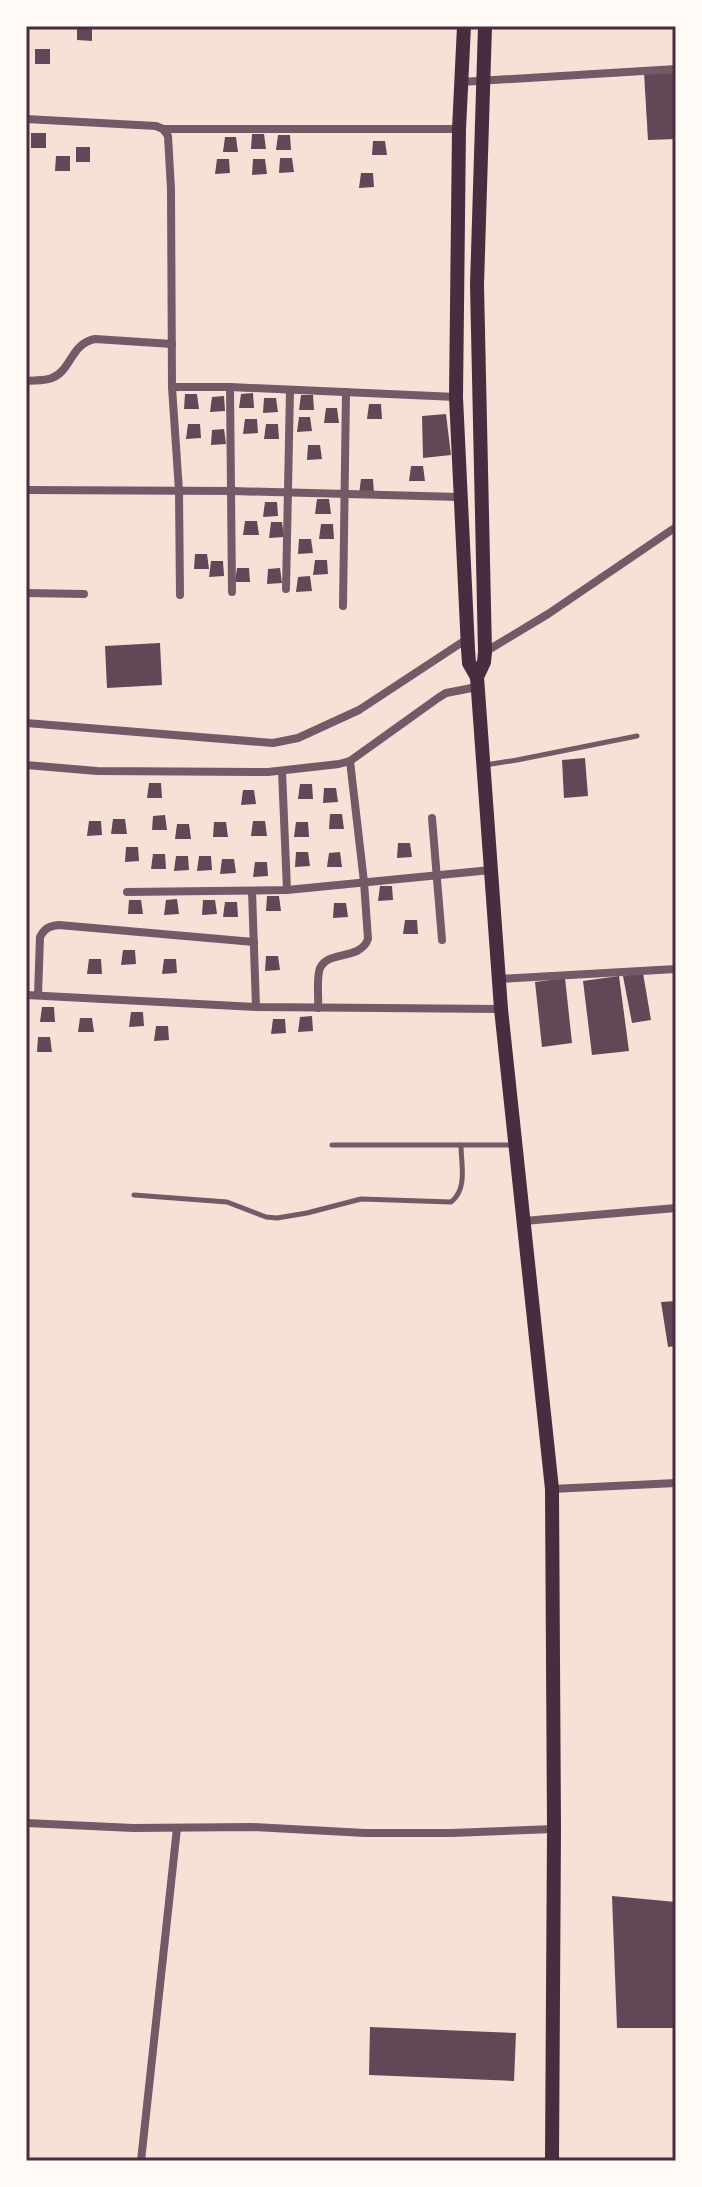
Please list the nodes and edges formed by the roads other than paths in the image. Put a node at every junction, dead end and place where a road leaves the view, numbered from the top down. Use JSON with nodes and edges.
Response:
{"nodes":[{"id":1,"x":464,"y":26,"type":"edge"},
{"id":2,"x":485,"y":26,"type":"edge"},
{"id":3,"x":676,"y":69,"type":"edge"},
{"id":4,"x":482,"y":79,"type":"junction"},
{"id":5,"x":461,"y":82,"type":"junction"},
{"id":6,"x":26,"y":119,"type":"edge"},
{"id":7,"x":163,"y":129,"type":"junction"},
{"id":8,"x":459,"y":129,"type":"junction"},
{"id":9,"x":172,"y":344,"type":"junction"},
{"id":10,"x":26,"y":381,"type":"edge"},
{"id":11,"x":172,"y":387,"type":"junction"},
{"id":12,"x":230,"y":387,"type":"junction"},
{"id":13,"x":290,"y":390,"type":"junction"},
{"id":14,"x":346,"y":392,"type":"junction"},
{"id":15,"x":456,"y":397,"type":"junction"},
{"id":16,"x":26,"y":490,"type":"edge"},
{"id":17,"x":179,"y":491,"type":"junction"},
{"id":18,"x":232,"y":491,"type":"junction"},
{"id":19,"x":288,"y":493,"type":"junction"},
{"id":20,"x":344,"y":494,"type":"junction"},
{"id":21,"x":459,"y":497,"type":"junction"},
{"id":22,"x":676,"y":527,"type":"edge"},
{"id":23,"x":286,"y":589,"type":"dead end"},
{"id":24,"x":232,"y":592,"type":"dead end"},
{"id":25,"x":26,"y":593,"type":"edge"},
{"id":26,"x":84,"y":594,"type":"dead end"},
{"id":27,"x":180,"y":595,"type":"dead end"},
{"id":28,"x":343,"y":606,"type":"dead end"},
{"id":29,"x":467,"y":639,"type":"junction"},
{"id":30,"x":485,"y":652,"type":"junction"},
{"id":31,"x":477,"y":682,"type":"junction"},
{"id":32,"x":26,"y":723,"type":"edge"},
{"id":33,"x":637,"y":736,"type":"dead end"},
{"id":34,"x":350,"y":761,"type":"junction"},
{"id":35,"x":26,"y":765,"type":"edge"},
{"id":36,"x":484,"y":765,"type":"junction"},
{"id":37,"x":282,"y":771,"type":"junction"},
{"id":38,"x":432,"y":818,"type":"dead end"},
{"id":39,"x":491,"y":870,"type":"junction"},
{"id":40,"x":437,"y":874,"type":"junction"},
{"id":41,"x":364,"y":882,"type":"junction"},
{"id":42,"x":287,"y":890,"type":"junction"},
{"id":43,"x":252,"y":891,"type":"junction"},
{"id":44,"x":127,"y":892,"type":"dead end"},
{"id":45,"x":442,"y":940,"type":"dead end"},
{"id":46,"x":254,"y":942,"type":"junction"},
{"id":47,"x":676,"y":969,"type":"edge"},
{"id":48,"x":499,"y":979,"type":"junction"},
{"id":49,"x":26,"y":995,"type":"edge"},
{"id":50,"x":38,"y":995,"type":"junction"},
{"id":51,"x":256,"y":1007,"type":"junction"},
{"id":52,"x":318,"y":1008,"type":"junction"},
{"id":53,"x":501,"y":1009,"type":"junction"},
{"id":54,"x":332,"y":1145,"type":"dead end"},
{"id":55,"x":461,"y":1145,"type":"junction"},
{"id":56,"x":509,"y":1145,"type":"junction"},
{"id":57,"x":134,"y":1195,"type":"dead end"},
{"id":58,"x":676,"y":1208,"type":"edge"},
{"id":59,"x":524,"y":1221,"type":"junction"},
{"id":60,"x":676,"y":1483,"type":"edge"},
{"id":61,"x":552,"y":1489,"type":"junction"},
{"id":62,"x":26,"y":1823,"type":"edge"},
{"id":63,"x":177,"y":1828,"type":"junction"},
{"id":64,"x":554,"y":1829,"type":"junction"},
{"id":65,"x":141,"y":2161,"type":"edge"},
{"id":66,"x":552,"y":2161,"type":"edge"}],
"edges":[{"from":1,"to":5,"type":"main road"},
{"from":2,"to":4,"type":"main road"},
{"from":3,"to":4,"type":"street"},
{"from":4,"to":5,"type":"street"},
{"from":4,"to":30,"type":"main road"},
{"from":5,"to":8,"type":"main road"},
{"from":6,"to":7,"type":"street"},
{"from":7,"to":8,"type":"street"},
{"from":7,"to":9,"type":"street"},
{"from":8,"to":15,"type":"main road"},
{"from":9,"to":10,"type":"street"},
{"from":9,"to":11,"type":"street"},
{"from":11,"to":12,"type":"street"},
{"from":11,"to":17,"type":"street"},
{"from":12,"to":13,"type":"street"},
{"from":12,"to":18,"type":"street"},
{"from":13,"to":14,"type":"street"},
{"from":13,"to":19,"type":"street"},
{"from":14,"to":15,"type":"street"},
{"from":14,"to":20,"type":"street"},
{"from":15,"to":21,"type":"main road"},
{"from":16,"to":17,"type":"street"},
{"from":17,"to":18,"type":"street"},
{"from":17,"to":27,"type":"street"},
{"from":18,"to":19,"type":"street"},
{"from":18,"to":24,"type":"street"},
{"from":19,"to":20,"type":"street"},
{"from":19,"to":23,"type":"street"},
{"from":20,"to":21,"type":"street"},
{"from":20,"to":28,"type":"street"},
{"from":21,"to":29,"type":"main road"},
{"from":22,"to":30,"type":"street"},
{"from":25,"to":26,"type":"street"},
{"from":29,"to":31,"type":"main road"},
{"from":29,"to":32,"type":"street"},
{"from":30,"to":31,"type":"main road"},
{"from":31,"to":34,"type":"street"},
{"from":31,"to":36,"type":"main road"},
{"from":33,"to":36,"type":"lane"},
{"from":34,"to":37,"type":"street"},
{"from":34,"to":41,"type":"street"},
{"from":35,"to":37,"type":"street"},
{"from":36,"to":39,"type":"main road"},
{"from":37,"to":42,"type":"street"},
{"from":38,"to":40,"type":"street"},
{"from":39,"to":40,"type":"street"},
{"from":39,"to":48,"type":"main road"},
{"from":40,"to":41,"type":"street"},
{"from":40,"to":45,"type":"street"},
{"from":41,"to":42,"type":"street"},
{"from":41,"to":52,"type":"street"},
{"from":42,"to":43,"type":"street"},
{"from":43,"to":44,"type":"street"},
{"from":43,"to":46,"type":"street"},
{"from":46,"to":50,"type":"street"},
{"from":46,"to":51,"type":"street"},
{"from":47,"to":48,"type":"street"},
{"from":48,"to":53,"type":"main road"},
{"from":49,"to":50,"type":"street"},
{"from":50,"to":51,"type":"street"},
{"from":51,"to":52,"type":"street"},
{"from":52,"to":53,"type":"street"},
{"from":53,"to":56,"type":"main road"},
{"from":54,"to":55,"type":"lane"},
{"from":55,"to":56,"type":"lane"},
{"from":55,"to":57,"type":"lane"},
{"from":56,"to":59,"type":"main road"},
{"from":58,"to":59,"type":"street"},
{"from":59,"to":61,"type":"main road"},
{"from":60,"to":61,"type":"street"},
{"from":61,"to":64,"type":"main road"},
{"from":62,"to":63,"type":"street"},
{"from":63,"to":64,"type":"street"},
{"from":63,"to":65,"type":"street"},
{"from":64,"to":66,"type":"main road"}]}
